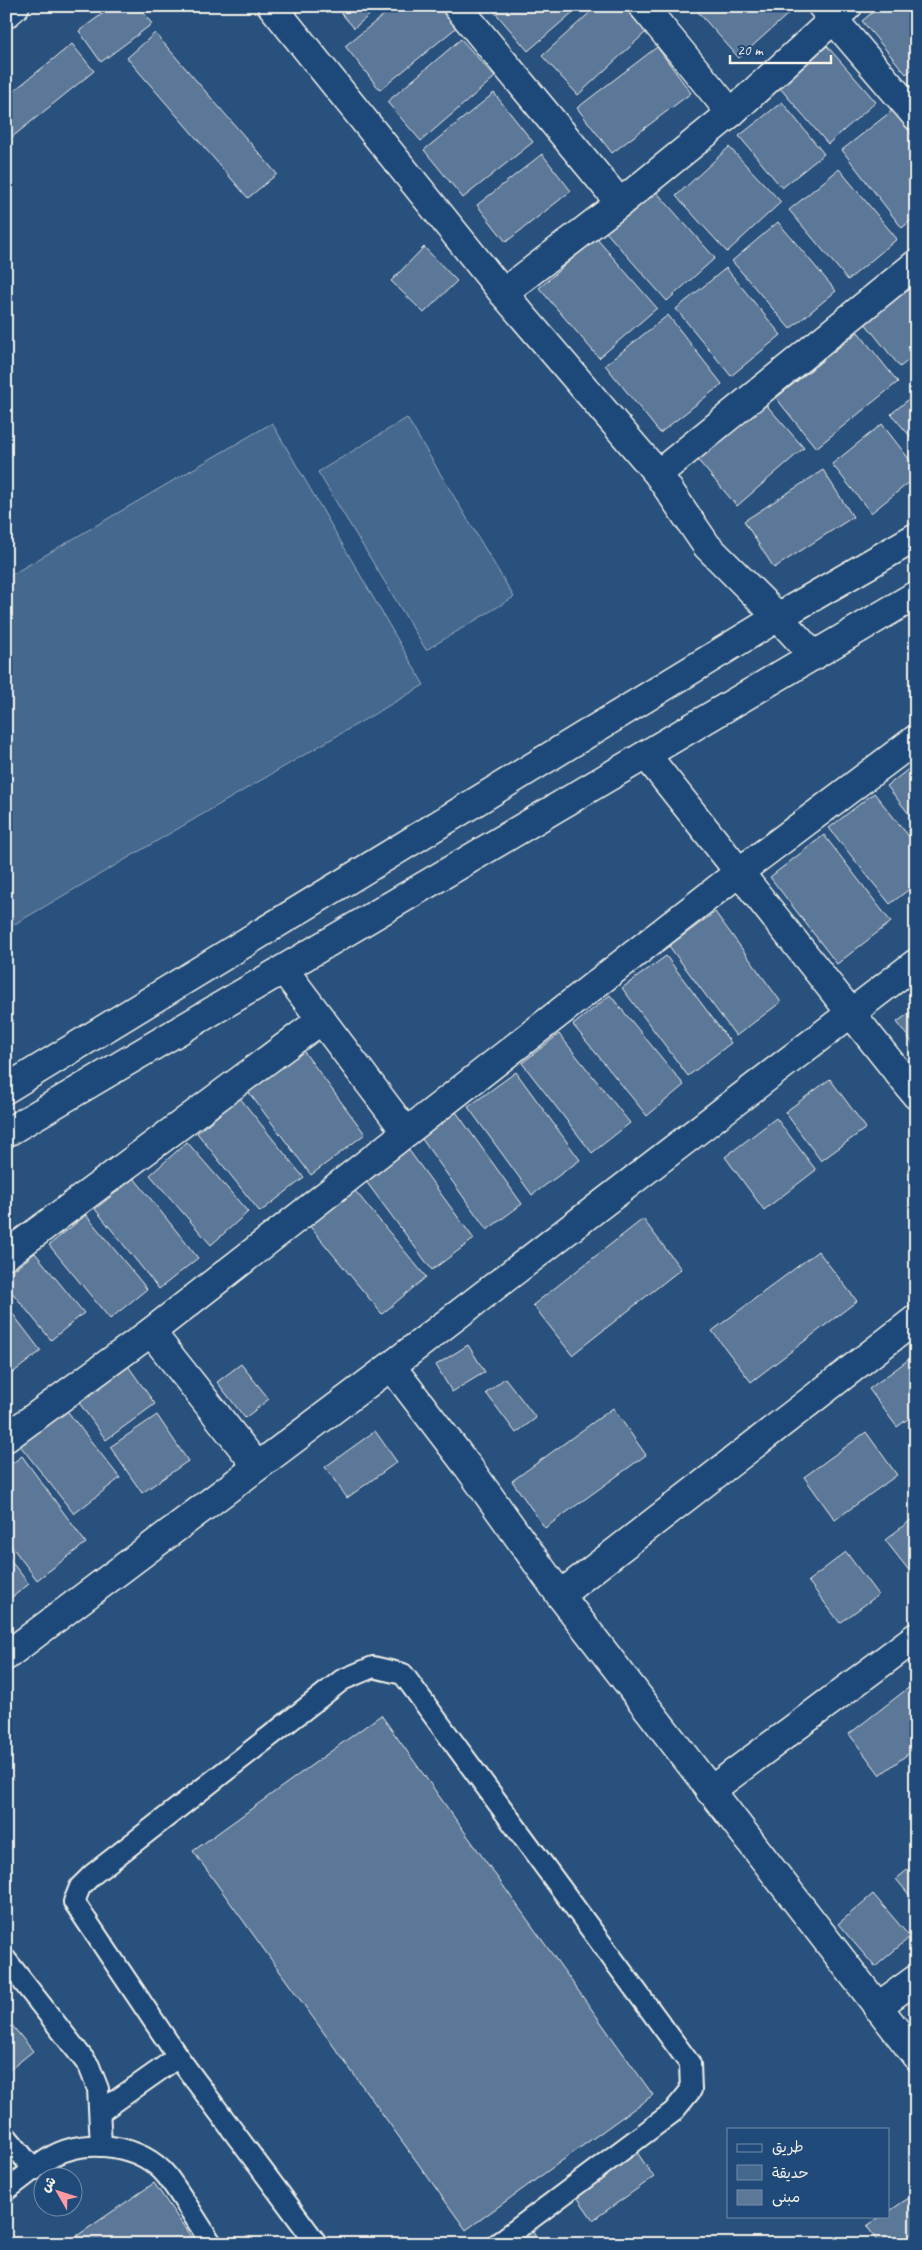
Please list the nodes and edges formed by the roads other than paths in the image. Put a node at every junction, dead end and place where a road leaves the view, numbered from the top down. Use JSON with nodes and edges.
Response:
{"nodes":[{"id":1,"x":15,"y":6,"type":"edge"},
{"id":2,"x":272,"y":6,"type":"edge"},
{"id":3,"x":457,"y":6,"type":"edge"},
{"id":4,"x":643,"y":6,"type":"edge"},
{"id":5,"x":834,"y":11,"type":"edge"},
{"id":6,"x":6,"y":14,"type":"edge"},
{"id":7,"x":731,"y":113,"type":"junction"},
{"id":8,"x":916,"y":116,"type":"edge"},
{"id":9,"x":620,"y":203,"type":"junction"},
{"id":10,"x":916,"y":264,"type":"edge"},
{"id":11,"x":503,"y":293,"type":"junction"},
{"id":12,"x":658,"y":474,"type":"junction"},
{"id":13,"x":916,"y":536,"type":"edge"},
{"id":14,"x":916,"y":595,"type":"edge"},
{"id":15,"x":778,"y":617,"type":"junction"},
{"id":16,"x":814,"y":656,"type":"junction"},
{"id":17,"x":916,"y":739,"type":"edge"},
{"id":18,"x":647,"y":756,"type":"junction"},
{"id":19,"x":738,"y":874,"type":"junction"},
{"id":20,"x":916,"y":963,"type":"edge"},
{"id":21,"x":284,"y":970,"type":"junction"},
{"id":22,"x":850,"y":1014,"type":"junction"},
{"id":23,"x":321,"y":1020,"type":"junction"},
{"id":24,"x":6,"y":1089,"type":"edge"},
{"id":25,"x":916,"y":1095,"type":"edge"},
{"id":26,"x":406,"y":1132,"type":"junction"},
{"id":27,"x":6,"y":1133,"type":"edge"},
{"id":28,"x":6,"y":1255,"type":"edge"},
{"id":29,"x":916,"y":1319,"type":"edge"},
{"id":30,"x":150,"y":1332,"type":"junction"},
{"id":31,"x":391,"y":1366,"type":"junction"},
{"id":32,"x":6,"y":1438,"type":"edge"},
{"id":33,"x":257,"y":1466,"type":"junction"},
{"id":34,"x":560,"y":1595,"type":"junction"},
{"id":35,"x":916,"y":1636,"type":"edge"},
{"id":36,"x":6,"y":1656,"type":"edge"},
{"id":37,"x":710,"y":1791,"type":"junction"},
{"id":38,"x":6,"y":1960,"type":"edge"},
{"id":39,"x":916,"y":1979,"type":"edge"},
{"id":40,"x":877,"y":2007,"type":"junction"},
{"id":41,"x":916,"y":2056,"type":"edge"},
{"id":42,"x":178,"y":2058,"type":"junction"},
{"id":43,"x":100,"y":2112,"type":"junction"},
{"id":44,"x":6,"y":2136,"type":"edge"},
{"id":45,"x":101,"y":2146,"type":"junction"},
{"id":46,"x":32,"y":2168,"type":"edge"},
{"id":47,"x":37,"y":2168,"type":"edge"},
{"id":48,"x":32,"y":2171,"type":"edge"},
{"id":49,"x":6,"y":2190,"type":"edge"},
{"id":50,"x":212,"y":2244,"type":"edge"},
{"id":51,"x":317,"y":2244,"type":"edge"},
{"id":52,"x":497,"y":2244,"type":"edge"}],
"edges":[{"from":1,"to":6,"type":"street"},
{"from":2,"to":11,"type":"street"},
{"from":3,"to":9,"type":"street"},
{"from":4,"to":7,"type":"street"},
{"from":5,"to":7,"type":"street"},
{"from":5,"to":8,"type":"street"},
{"from":7,"to":9,"type":"street"},
{"from":9,"to":11,"type":"street"},
{"from":10,"to":12,"type":"street"},
{"from":11,"to":12,"type":"street"},
{"from":12,"to":15,"type":"street"},
{"from":13,"to":15,"type":"street"},
{"from":14,"to":16,"type":"street"},
{"from":15,"to":16,"type":"street"},
{"from":15,"to":24,"type":"street"},
{"from":16,"to":18,"type":"street"},
{"from":17,"to":19,"type":"street"},
{"from":18,"to":19,"type":"street"},
{"from":18,"to":21,"type":"street"},
{"from":19,"to":22,"type":"street"},
{"from":19,"to":26,"type":"street"},
{"from":20,"to":22,"type":"street"},
{"from":21,"to":23,"type":"street"},
{"from":21,"to":27,"type":"street"},
{"from":22,"to":25,"type":"street"},
{"from":22,"to":31,"type":"street"},
{"from":23,"to":26,"type":"street"},
{"from":23,"to":28,"type":"street"},
{"from":26,"to":30,"type":"street"},
{"from":29,"to":34,"type":"street"},
{"from":30,"to":32,"type":"street"},
{"from":30,"to":33,"type":"street"},
{"from":31,"to":33,"type":"street"},
{"from":31,"to":34,"type":"street"},
{"from":33,"to":36,"type":"street"},
{"from":34,"to":37,"type":"street"},
{"from":35,"to":37,"type":"street"},
{"from":37,"to":40,"type":"street"},
{"from":38,"to":43,"type":"lane"},
{"from":39,"to":40,"type":"street"},
{"from":40,"to":41,"type":"street"},
{"from":42,"to":43,"type":"lane"},
{"from":42,"to":51,"type":"lane"},
{"from":42,"to":52,"type":"lane"},
{"from":43,"to":45,"type":"lane"},
{"from":44,"to":46,"type":"lane"},
{"from":45,"to":47,"type":"lane"},
{"from":45,"to":50,"type":"lane"},
{"from":48,"to":49,"type":"lane"}]}
